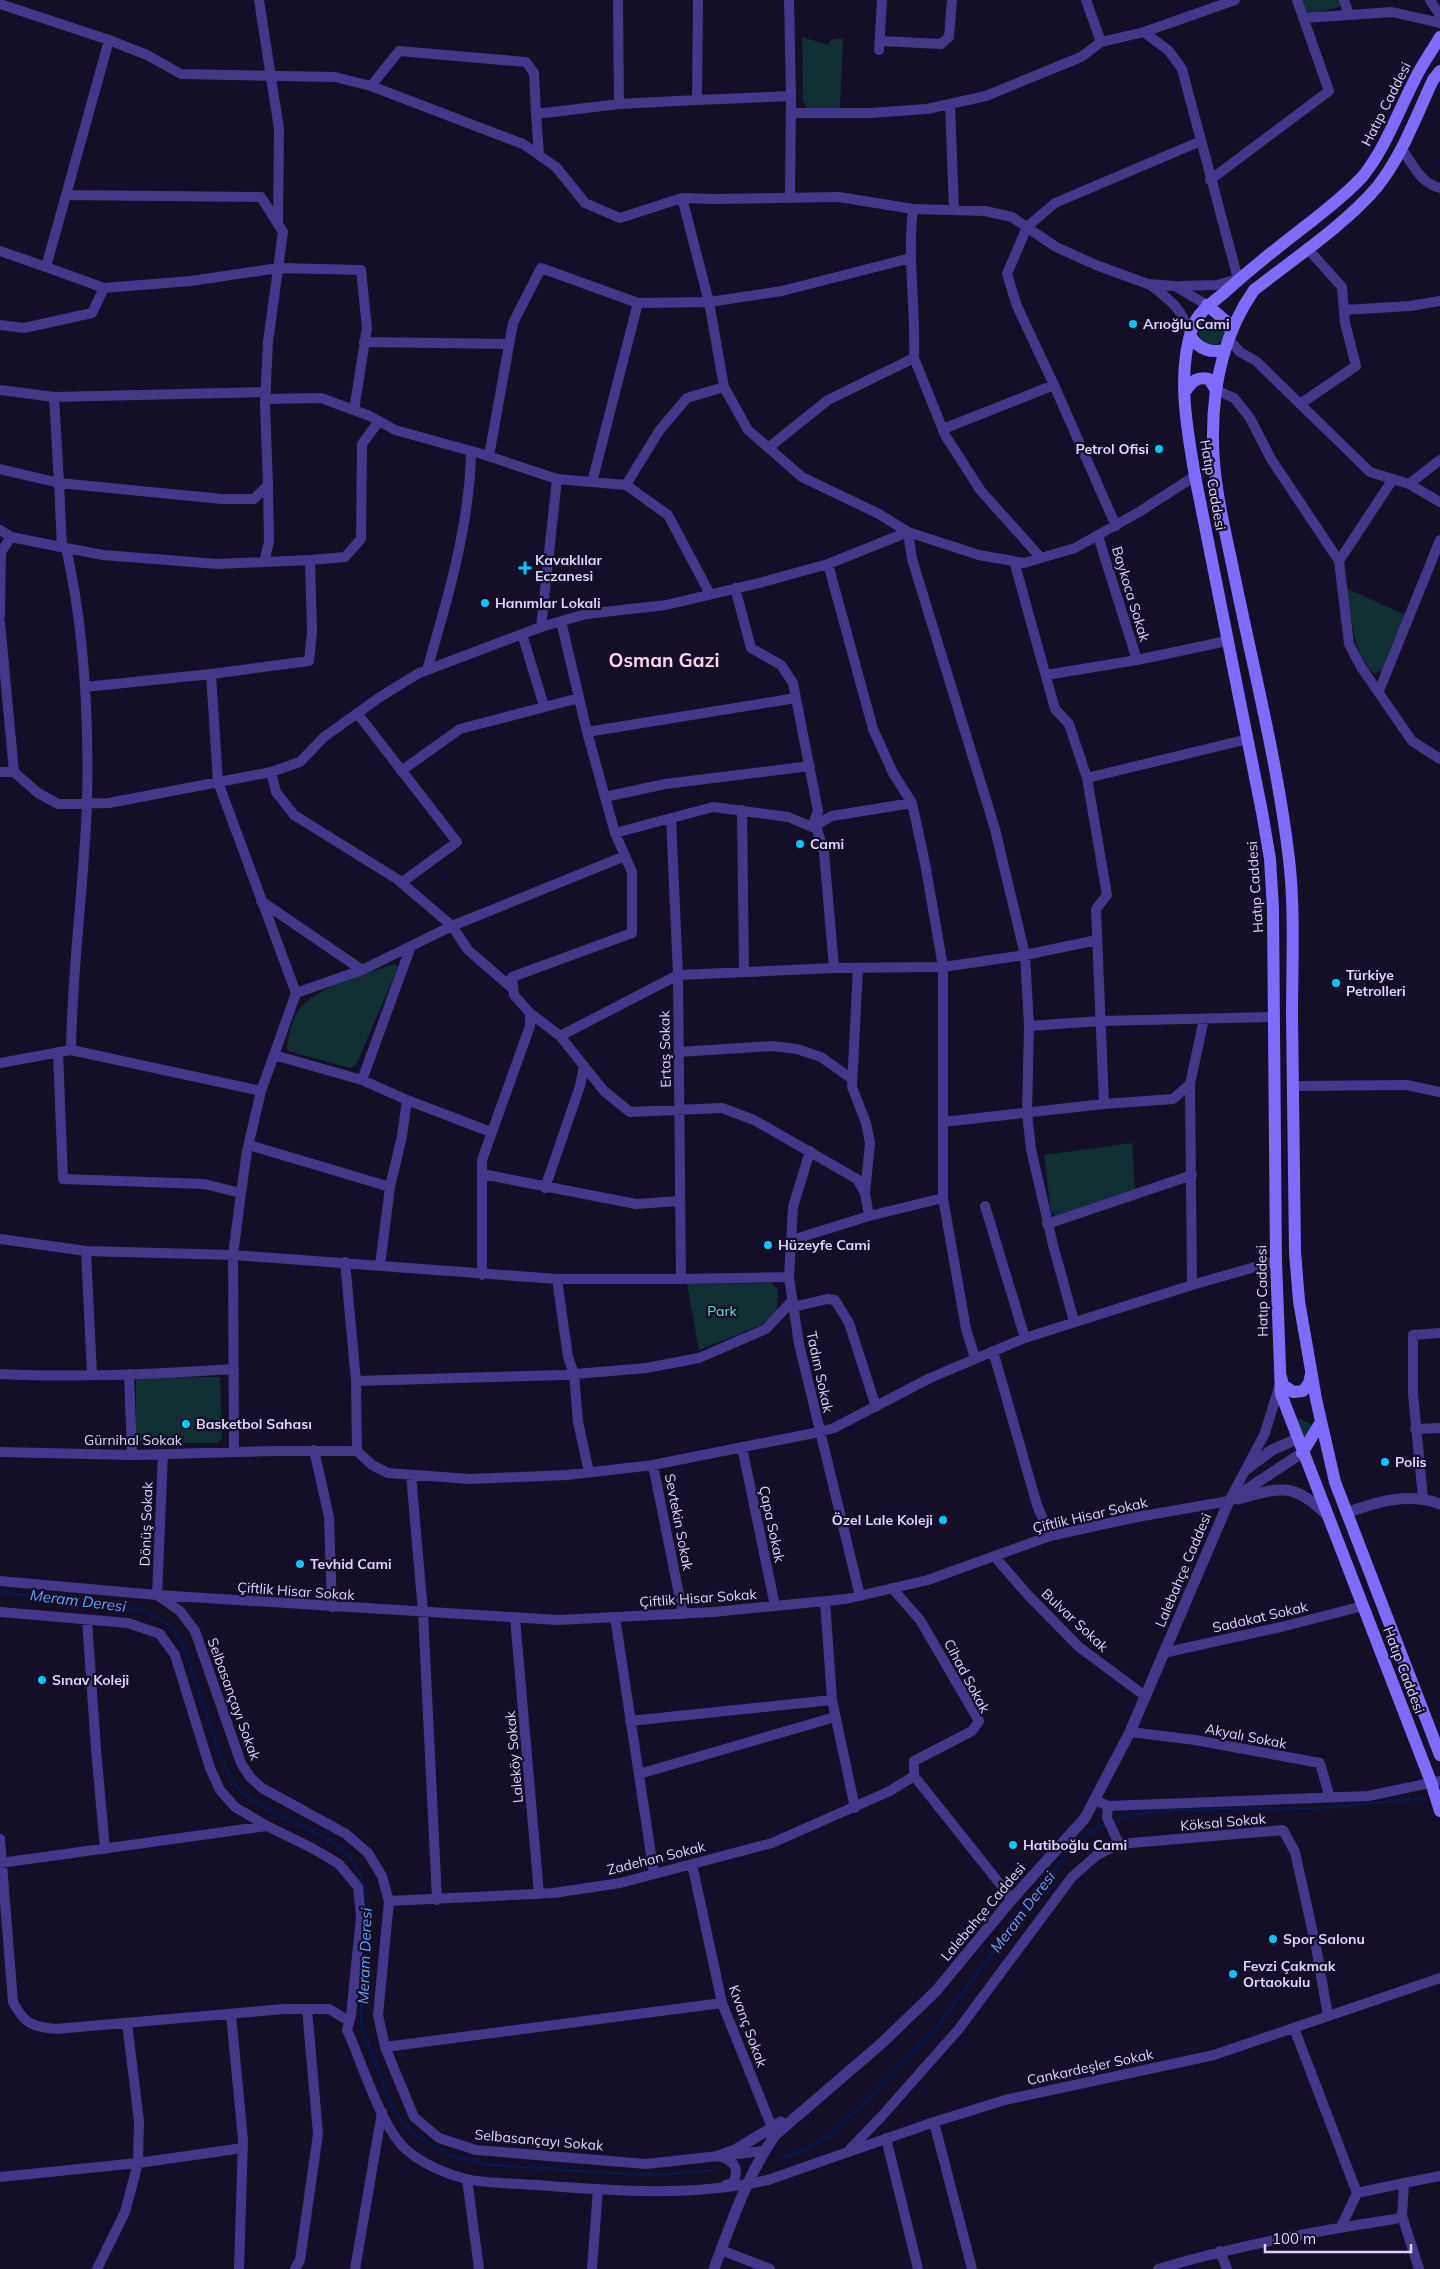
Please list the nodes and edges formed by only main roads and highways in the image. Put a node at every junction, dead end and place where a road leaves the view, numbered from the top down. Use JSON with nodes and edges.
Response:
{"nodes":[{"id":1,"x":1440,"y":37,"type":"edge"},
{"id":2,"x":1438,"y":77,"type":"edge"},
{"id":3,"x":1207,"y":306,"type":"junction"},
{"id":4,"x":1191,"y":337,"type":"junction"},
{"id":5,"x":1228,"y":340,"type":"junction"},
{"id":6,"x":1186,"y":390,"type":"junction"},
{"id":7,"x":1216,"y":390,"type":"junction"},
{"id":8,"x":1311,"y":1370,"type":"junction"},
{"id":9,"x":1280,"y":1378,"type":"junction"},
{"id":10,"x":1321,"y":1422,"type":"junction"},
{"id":11,"x":1302,"y":1453,"type":"junction"},
{"id":12,"x":1437,"y":1737,"type":"edge"},
{"id":13,"x":1440,"y":1755,"type":"edge"},
{"id":14,"x":1435,"y":1781,"type":"edge"},
{"id":15,"x":1440,"y":1811,"type":"edge"}],
"edges":[{"from":1,"to":3,"type":"main road","name":"Hatıp Caddesi"},
{"from":2,"to":5,"type":"main road","name":"Hatıp Caddesi"},
{"from":3,"to":4,"type":"main road","name":"Hatıp Caddesi"},
{"from":3,"to":5,"type":"main road"},
{"from":4,"to":5,"type":"main road"},
{"from":4,"to":6,"type":"main road","name":"Hatıp Caddesi"},
{"from":5,"to":7,"type":"main road","name":"Hatıp Caddesi"},
{"from":6,"to":7,"type":"main road"},
{"from":6,"to":9,"type":"main road","name":"Hatıp Caddesi"},
{"from":7,"to":8,"type":"main road","name":"Hatıp Caddesi"},
{"from":8,"to":9,"type":"main road"},
{"from":8,"to":10,"type":"main road","name":"Hatıp Caddesi"},
{"from":9,"to":11,"type":"main road","name":"Hatıp Caddesi"},
{"from":10,"to":11,"type":"main road"},
{"from":10,"to":12,"type":"main road","name":"Hatıp Caddesi"},
{"from":11,"to":14,"type":"main road","name":"Hatıp Caddesi"},
{"from":12,"to":13,"type":"main road","name":"Hatıp Caddesi"},
{"from":14,"to":15,"type":"main road","name":"Hatıp Caddesi"}]}
